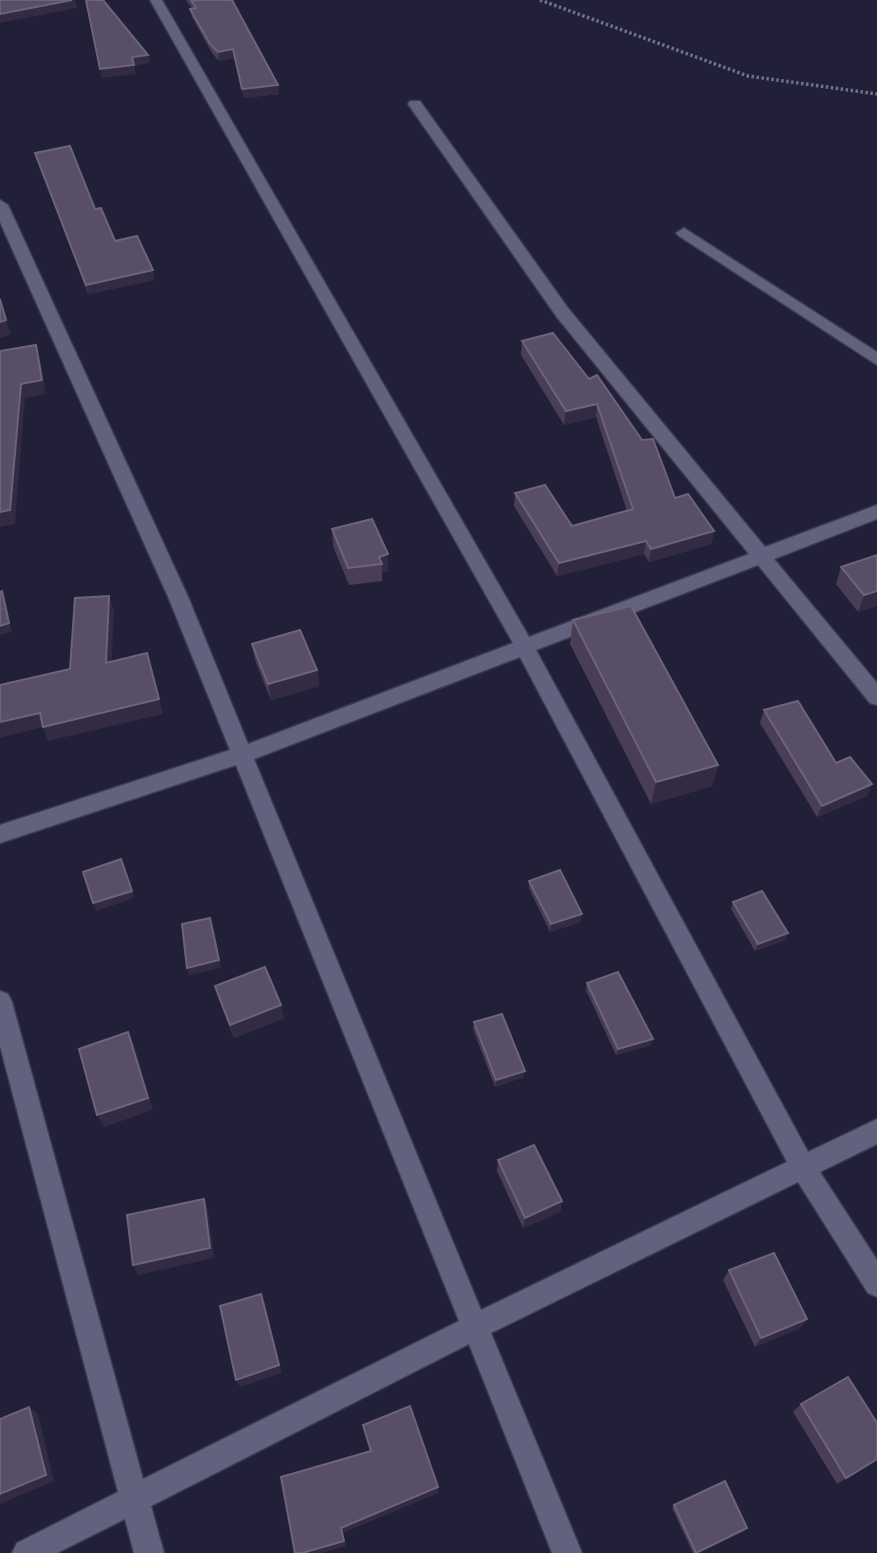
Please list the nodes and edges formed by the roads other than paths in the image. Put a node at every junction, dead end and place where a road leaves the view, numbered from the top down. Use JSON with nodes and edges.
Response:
{"nodes":[{"id":1,"x":156,"y":0,"type":"edge"},
{"id":2,"x":415,"y":104,"type":"dead end"},
{"id":3,"x":3,"y":219,"type":"edge"},
{"id":4,"x":684,"y":233,"type":"dead end"},
{"id":5,"x":877,"y":360,"type":"edge"},
{"id":6,"x":877,"y":512,"type":"edge"},
{"id":7,"x":760,"y":554,"type":"junction"},
{"id":8,"x":524,"y":646,"type":"junction"},
{"id":9,"x":877,"y":697,"type":"edge"},
{"id":10,"x":242,"y":755,"type":"junction"},
{"id":11,"x":0,"y":834,"type":"edge"},
{"id":12,"x":0,"y":1002,"type":"edge"},
{"id":13,"x":877,"y":1131,"type":"edge"},
{"id":14,"x":803,"y":1167,"type":"junction"},
{"id":15,"x":877,"y":1284,"type":"edge"},
{"id":16,"x":475,"y":1327,"type":"junction"},
{"id":17,"x":136,"y":1498,"type":"junction"},
{"id":18,"x":27,"y":1553,"type":"edge"},
{"id":19,"x":149,"y":1553,"type":"edge"},
{"id":20,"x":568,"y":1553,"type":"edge"}],
"edges":[{"from":1,"to":8,"type":"street"},
{"from":2,"to":7,"type":"street"},
{"from":3,"to":10,"type":"street"},
{"from":4,"to":5,"type":"street"},
{"from":6,"to":7,"type":"street"},
{"from":7,"to":8,"type":"street"},
{"from":7,"to":9,"type":"street"},
{"from":8,"to":10,"type":"street"},
{"from":8,"to":14,"type":"street"},
{"from":10,"to":11,"type":"street"},
{"from":10,"to":16,"type":"street"},
{"from":12,"to":17,"type":"street"},
{"from":13,"to":14,"type":"street"},
{"from":14,"to":15,"type":"street"},
{"from":14,"to":16,"type":"street"},
{"from":16,"to":17,"type":"street"},
{"from":16,"to":20,"type":"street"},
{"from":17,"to":18,"type":"street"},
{"from":17,"to":19,"type":"street"}]}
